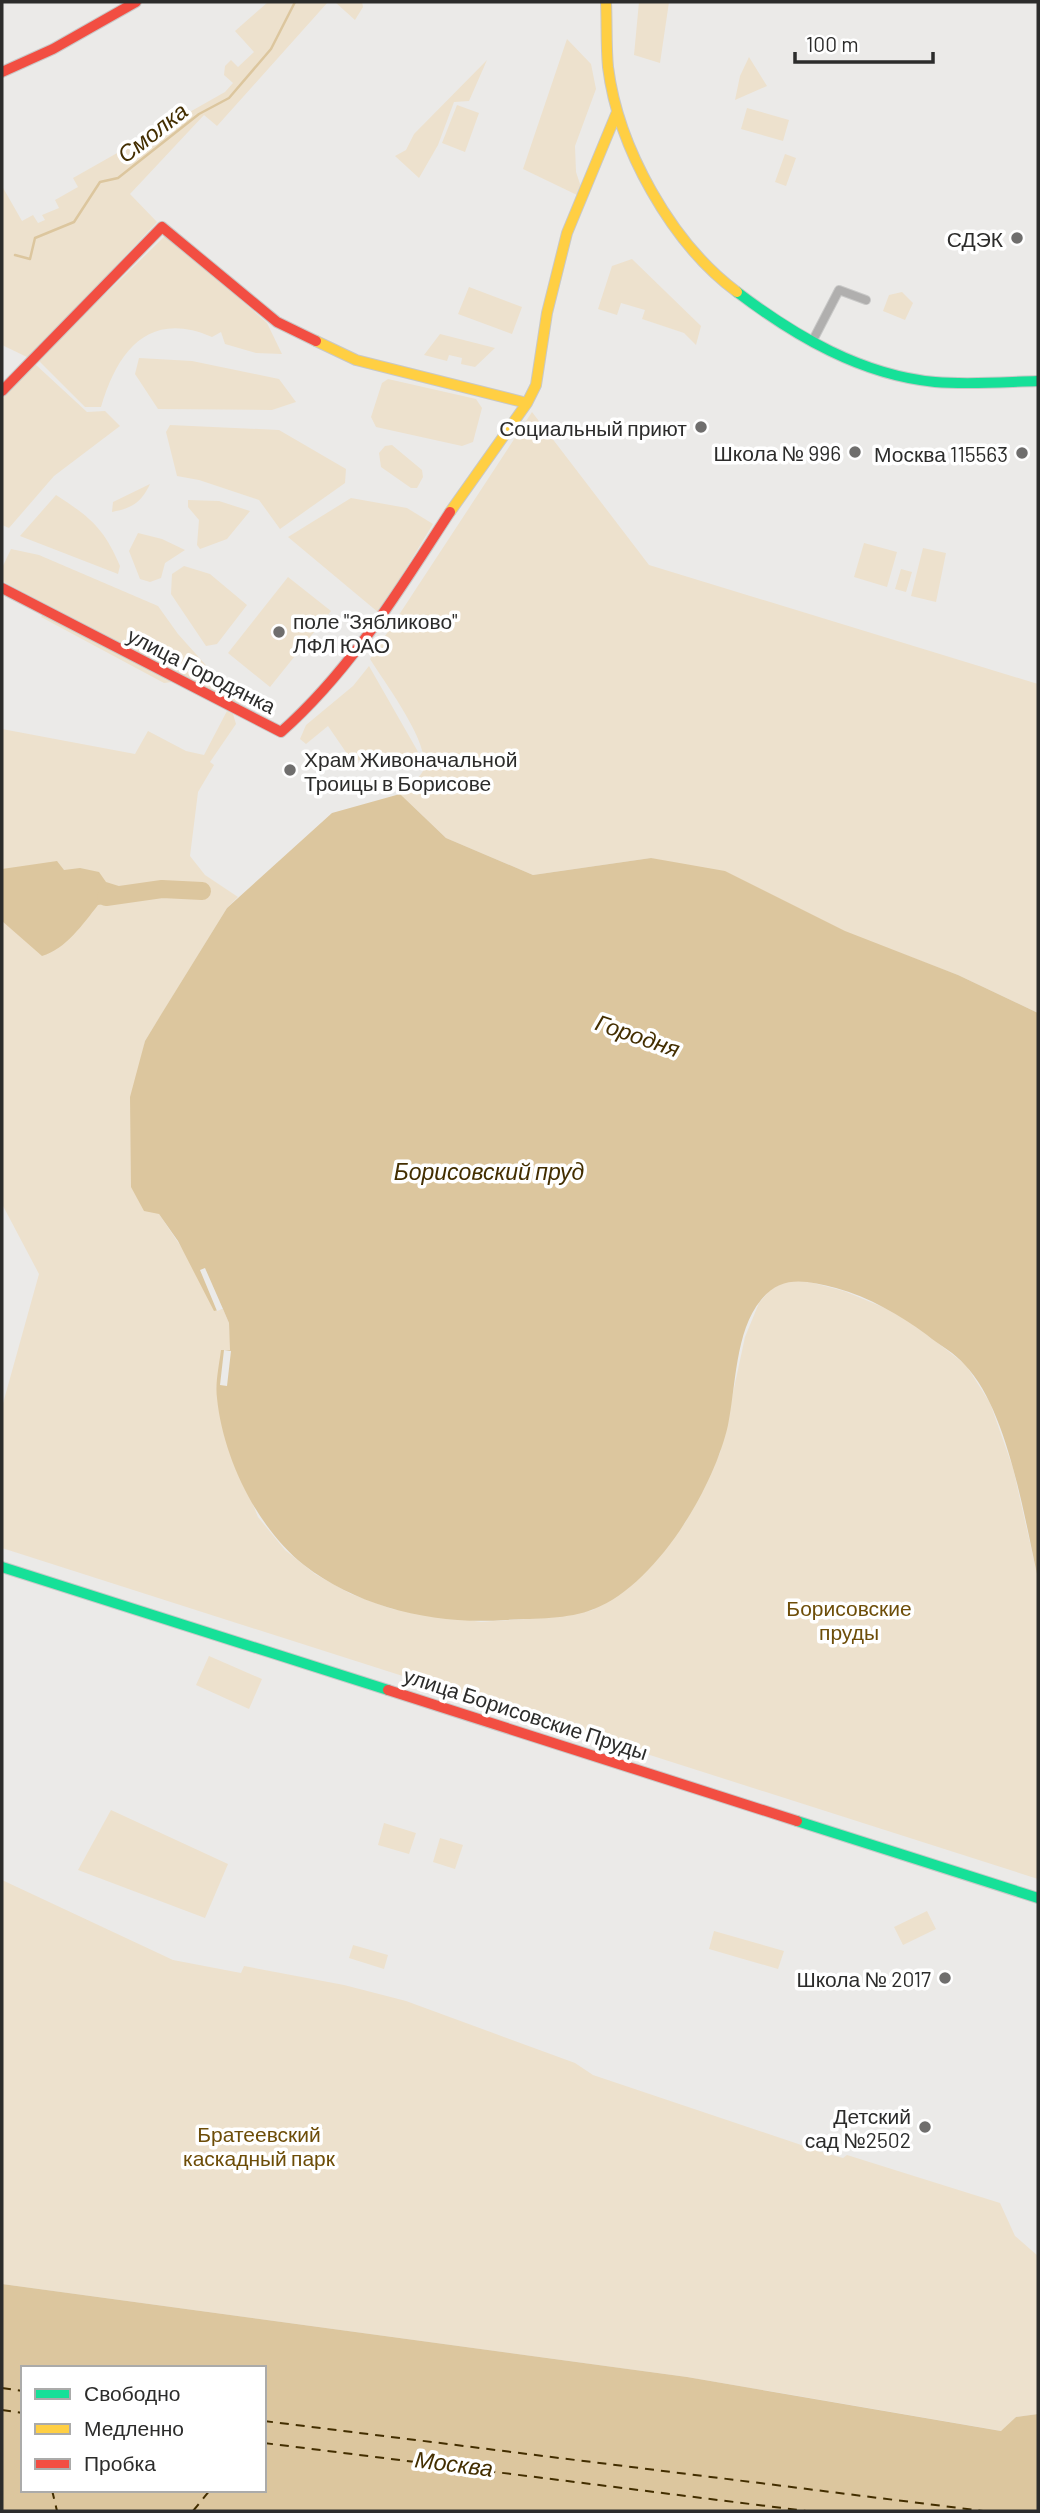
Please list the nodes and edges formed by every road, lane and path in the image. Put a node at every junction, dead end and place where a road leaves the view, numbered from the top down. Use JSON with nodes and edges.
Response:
{"nodes":[{"id":1,"x":136,"y":2,"type":"edge"},
{"id":2,"x":606,"y":2,"type":"edge"},
{"id":3,"x":2,"y":72,"type":"edge"},
{"id":4,"x":617,"y":112,"type":"junction"},
{"id":5,"x":866,"y":300,"type":"dead end"},
{"id":6,"x":812,"y":342,"type":"junction"},
{"id":7,"x":1038,"y":381,"type":"edge"},
{"id":8,"x":2,"y":391,"type":"edge"},
{"id":9,"x":527,"y":403,"type":"junction"},
{"id":10,"x":2,"y":588,"type":"edge"},
{"id":11,"x":2,"y":1567,"type":"edge"},
{"id":12,"x":1038,"y":1898,"type":"edge"}],
"edges":[{"from":1,"to":3,"type":"street"},
{"from":2,"to":4,"type":"street"},
{"from":4,"to":6,"type":"street"},
{"from":4,"to":9,"type":"street","name":"улица Городянка"},
{"from":5,"to":6,"type":"street"},
{"from":6,"to":7,"type":"street"},
{"from":8,"to":9,"type":"street"},
{"from":9,"to":10,"type":"street","name":"улица Городянка"},
{"from":11,"to":12,"type":"street","name":"улица Борисовские Пруды"}]}
